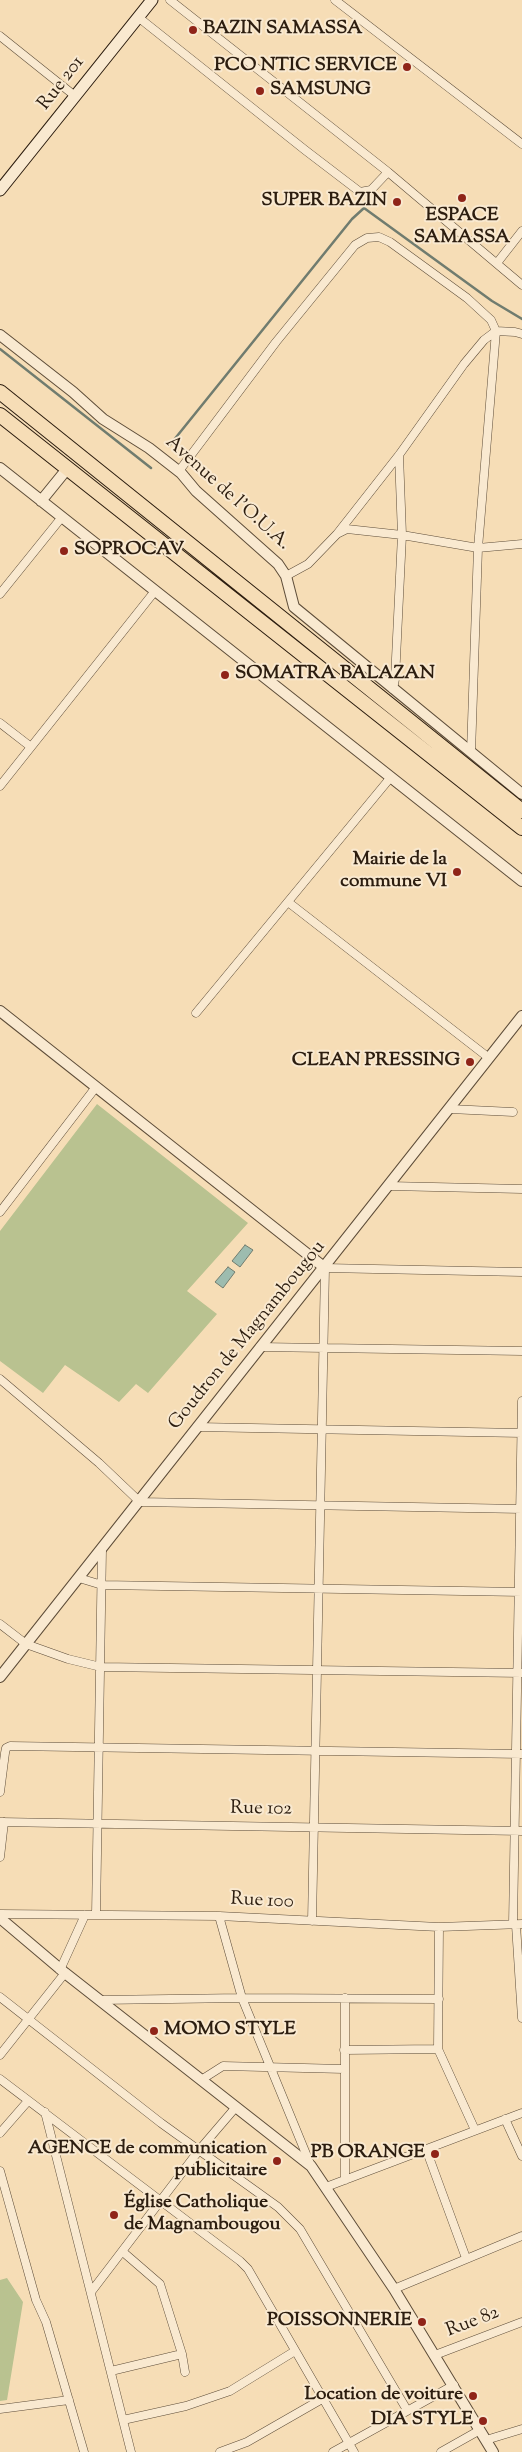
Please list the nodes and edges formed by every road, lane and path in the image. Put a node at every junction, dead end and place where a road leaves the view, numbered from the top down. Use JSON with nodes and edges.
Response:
{"nodes":[{"id":1,"x":170,"y":0,"type":"edge"},
{"id":2,"x":335,"y":0,"type":"edge"},
{"id":3,"x":149,"y":1,"type":"edge"},
{"id":4,"x":138,"y":17,"type":"junction"},
{"id":5,"x":0,"y":36,"type":"edge"},
{"id":6,"x":75,"y":96,"type":"junction"},
{"id":7,"x":522,"y":144,"type":"edge"},
{"id":8,"x":388,"y":172,"type":"junction"},
{"id":9,"x":0,"y":190,"type":"edge"},
{"id":10,"x":522,"y":231,"type":"edge"},
{"id":11,"x":497,"y":263,"type":"junction"},
{"id":12,"x":522,"y":285,"type":"edge"},
{"id":13,"x":496,"y":331,"type":"junction"},
{"id":14,"x":522,"y":334,"type":"edge"},
{"id":15,"x":0,"y":335,"type":"edge"},
{"id":16,"x":0,"y":392,"type":"edge"},
{"id":17,"x":0,"y":414,"type":"edge"},
{"id":18,"x":399,"y":455,"type":"junction"},
{"id":19,"x":0,"y":468,"type":"edge"},
{"id":20,"x":67,"y":469,"type":"junction"},
{"id":21,"x":179,"y":471,"type":"junction"},
{"id":22,"x":41,"y":501,"type":"junction"},
{"id":23,"x":62,"y":517,"type":"junction"},
{"id":24,"x":337,"y":534,"type":"junction"},
{"id":25,"x":402,"y":535,"type":"junction"},
{"id":26,"x":522,"y":544,"type":"edge"},
{"id":27,"x":478,"y":548,"type":"junction"},
{"id":28,"x":286,"y":576,"type":"junction"},
{"id":29,"x":155,"y":591,"type":"junction"},
{"id":30,"x":0,"y":594,"type":"edge"},
{"id":31,"x":393,"y":689,"type":"junction"},
{"id":32,"x":0,"y":724,"type":"edge"},
{"id":33,"x":30,"y":747,"type":"junction"},
{"id":34,"x":470,"y":752,"type":"junction"},
{"id":35,"x":391,"y":777,"type":"junction"},
{"id":36,"x":0,"y":786,"type":"edge"},
{"id":37,"x":522,"y":794,"type":"edge"},
{"id":38,"x":522,"y":811,"type":"edge"},
{"id":39,"x":522,"y":828,"type":"edge"},
{"id":40,"x":522,"y":881,"type":"edge"},
{"id":41,"x":288,"y":902,"type":"junction"},
{"id":42,"x":0,"y":1010,"type":"edge"},
{"id":43,"x":196,"y":1013,"type":"dead end"},
{"id":44,"x":520,"y":1022,"type":"edge"},
{"id":45,"x":489,"y":1058,"type":"junction"},
{"id":46,"x":96,"y":1087,"type":"junction"},
{"id":47,"x":450,"y":1109,"type":"junction"},
{"id":48,"x":513,"y":1112,"type":"dead end"},
{"id":49,"x":389,"y":1186,"type":"junction"},
{"id":50,"x":522,"y":1189,"type":"edge"},
{"id":51,"x":0,"y":1212,"type":"edge"},
{"id":52,"x":325,"y":1268,"type":"junction"},
{"id":53,"x":522,"y":1272,"type":"edge"},
{"id":54,"x":260,"y":1347,"type":"junction"},
{"id":55,"x":323,"y":1348,"type":"junction"},
{"id":56,"x":522,"y":1351,"type":"edge"},
{"id":57,"x":0,"y":1379,"type":"edge"},
{"id":58,"x":522,"y":1400,"type":"edge"},
{"id":59,"x":197,"y":1427,"type":"junction"},
{"id":60,"x":322,"y":1430,"type":"junction"},
{"id":61,"x":522,"y":1433,"type":"edge"},
{"id":62,"x":140,"y":1502,"type":"junction"},
{"id":63,"x":321,"y":1506,"type":"junction"},
{"id":64,"x":521,"y":1509,"type":"edge"},
{"id":65,"x":102,"y":1549,"type":"junction"},
{"id":66,"x":78,"y":1578,"type":"junction"},
{"id":67,"x":102,"y":1585,"type":"junction"},
{"id":68,"x":319,"y":1589,"type":"junction"},
{"id":69,"x":521,"y":1592,"type":"edge"},
{"id":70,"x":0,"y":1624,"type":"edge"},
{"id":71,"x":26,"y":1644,"type":"junction"},
{"id":72,"x":100,"y":1667,"type":"junction"},
{"id":73,"x":318,"y":1670,"type":"junction"},
{"id":74,"x":520,"y":1673,"type":"edge"},
{"id":75,"x":0,"y":1677,"type":"edge"},
{"id":76,"x":100,"y":1747,"type":"junction"},
{"id":77,"x":317,"y":1751,"type":"junction"},
{"id":78,"x":520,"y":1754,"type":"edge"},
{"id":79,"x":0,"y":1792,"type":"edge"},
{"id":80,"x":2,"y":1822,"type":"edge"},
{"id":81,"x":99,"y":1824,"type":"junction"},
{"id":82,"x":315,"y":1827,"type":"junction"},
{"id":83,"x":519,"y":1831,"type":"edge"},
{"id":84,"x":0,"y":1857,"type":"edge"},
{"id":85,"x":0,"y":1914,"type":"edge"},
{"id":86,"x":85,"y":1915,"type":"junction"},
{"id":87,"x":96,"y":1915,"type":"junction"},
{"id":88,"x":219,"y":1916,"type":"junction"},
{"id":89,"x":0,"y":1918,"type":"edge"},
{"id":90,"x":312,"y":1921,"type":"junction"},
{"id":91,"x":517,"y":1924,"type":"edge"},
{"id":92,"x":439,"y":1927,"type":"junction"},
{"id":93,"x":62,"y":1972,"type":"junction"},
{"id":94,"x":0,"y":1997,"type":"edge"},
{"id":95,"x":242,"y":1998,"type":"junction"},
{"id":96,"x":345,"y":1998,"type":"junction"},
{"id":97,"x":439,"y":1999,"type":"junction"},
{"id":98,"x":99,"y":2000,"type":"junction"},
{"id":99,"x":521,"y":2006,"type":"edge"},
{"id":100,"x":522,"y":2018,"type":"edge"},
{"id":101,"x":28,"y":2020,"type":"junction"},
{"id":102,"x":438,"y":2049,"type":"junction"},
{"id":103,"x":344,"y":2050,"type":"junction"},
{"id":104,"x":0,"y":2054,"type":"edge"},
{"id":105,"x":272,"y":2067,"type":"junction"},
{"id":106,"x":344,"y":2069,"type":"junction"},
{"id":107,"x":0,"y":2079,"type":"edge"},
{"id":108,"x":202,"y":2080,"type":"junction"},
{"id":109,"x":28,"y":2101,"type":"junction"},
{"id":110,"x":236,"y":2107,"type":"junction"},
{"id":111,"x":45,"y":2112,"type":"junction"},
{"id":112,"x":522,"y":2113,"type":"edge"},
{"id":113,"x":505,"y":2119,"type":"junction"},
{"id":114,"x":475,"y":2130,"type":"junction"},
{"id":115,"x":0,"y":2133,"type":"edge"},
{"id":116,"x":200,"y":2149,"type":"junction"},
{"id":117,"x":426,"y":2149,"type":"junction"},
{"id":118,"x":522,"y":2156,"type":"edge"},
{"id":119,"x":311,"y":2166,"type":"junction"},
{"id":120,"x":0,"y":2171,"type":"edge"},
{"id":121,"x":345,"y":2180,"type":"junction"},
{"id":122,"x":326,"y":2187,"type":"junction"},
{"id":123,"x":163,"y":2200,"type":"junction"},
{"id":124,"x":522,"y":2236,"type":"edge"},
{"id":125,"x":123,"y":2252,"type":"junction"},
{"id":126,"x":466,"y":2258,"type":"junction"},
{"id":127,"x":394,"y":2288,"type":"junction"},
{"id":128,"x":91,"y":2292,"type":"junction"},
{"id":129,"x":520,"y":2323,"type":"edge"},
{"id":130,"x":522,"y":2332,"type":"edge"},
{"id":131,"x":295,"y":2351,"type":"junction"},
{"id":132,"x":182,"y":2354,"type":"junction"},
{"id":133,"x":435,"y":2355,"type":"junction"},
{"id":134,"x":111,"y":2371,"type":"junction"},
{"id":135,"x":185,"y":2372,"type":"dead end"},
{"id":136,"x":454,"y":2385,"type":"junction"},
{"id":137,"x":322,"y":2399,"type":"junction"},
{"id":138,"x":69,"y":2400,"type":"junction"},
{"id":139,"x":0,"y":2409,"type":"edge"},
{"id":140,"x":407,"y":2410,"type":"junction"},
{"id":141,"x":123,"y":2420,"type":"junction"},
{"id":142,"x":522,"y":2429,"type":"edge"},
{"id":143,"x":480,"y":2430,"type":"junction"},
{"id":144,"x":486,"y":2440,"type":"junction"},
{"id":145,"x":349,"y":2443,"type":"junction"},
{"id":146,"x":84,"y":2452,"type":"edge"},
{"id":147,"x":131,"y":2452,"type":"edge"},
{"id":148,"x":220,"y":2452,"type":"edge"},
{"id":149,"x":333,"y":2452,"type":"edge"},
{"id":150,"x":354,"y":2452,"type":"edge"},
{"id":151,"x":441,"y":2452,"type":"edge"},
{"id":152,"x":493,"y":2452,"type":"edge"}],
"edges":[{"from":1,"to":8,"type":"street"},
{"from":2,"to":7,"type":"street"},
{"from":3,"to":4,"type":"main road","name":"Rue 201"},
{"from":4,"to":6,"type":"main road","name":"Rue 201"},
{"from":4,"to":8,"type":"street"},
{"from":5,"to":6,"type":"street"},
{"from":6,"to":9,"type":"main road","name":"Rue 201"},
{"from":8,"to":11,"type":"street"},
{"from":10,"to":11,"type":"street"},
{"from":11,"to":12,"type":"street"},
{"from":13,"to":14,"type":"street"},
{"from":13,"to":18,"type":"street"},
{"from":13,"to":21,"type":"street"},
{"from":13,"to":27,"type":"street"},
{"from":15,"to":21,"type":"street","name":"Avenue de l'O.U.A."},
{"from":16,"to":38,"type":"highway"},
{"from":17,"to":20,"type":"highway"},
{"from":18,"to":24,"type":"street"},
{"from":18,"to":25,"type":"street"},
{"from":19,"to":22,"type":"street"},
{"from":20,"to":22,"type":"street"},
{"from":20,"to":39,"type":"highway"},
{"from":21,"to":28,"type":"street","name":"Avenue de l'O.U.A."},
{"from":22,"to":23,"type":"street"},
{"from":23,"to":29,"type":"street"},
{"from":23,"to":30,"type":"street"},
{"from":24,"to":25,"type":"street"},
{"from":24,"to":28,"type":"street"},
{"from":25,"to":27,"type":"street"},
{"from":25,"to":31,"type":"street"},
{"from":26,"to":27,"type":"street"},
{"from":27,"to":34,"type":"street"},
{"from":28,"to":31,"type":"street","name":"Avenue de l'O.U.A."},
{"from":29,"to":33,"type":"street"},
{"from":29,"to":35,"type":"street"},
{"from":31,"to":34,"type":"street","name":"Avenue de l'O.U.A."},
{"from":32,"to":33,"type":"street"},
{"from":33,"to":36,"type":"street"},
{"from":34,"to":37,"type":"street","name":"Avenue de l'O.U.A."},
{"from":35,"to":40,"type":"street"},
{"from":35,"to":41,"type":"street"},
{"from":41,"to":43,"type":"street"},
{"from":41,"to":45,"type":"street"},
{"from":42,"to":46,"type":"street"},
{"from":44,"to":45,"type":"street","name":"Goudron de Magnambougou"},
{"from":45,"to":47,"type":"street","name":"Goudron de Magnambougou"},
{"from":46,"to":51,"type":"street"},
{"from":46,"to":52,"type":"street"},
{"from":47,"to":48,"type":"street"},
{"from":47,"to":49,"type":"street","name":"Goudron de Magnambougou"},
{"from":49,"to":50,"type":"street"},
{"from":49,"to":52,"type":"street","name":"Goudron de Magnambougou"},
{"from":52,"to":53,"type":"street"},
{"from":52,"to":54,"type":"street","name":"Goudron de Magnambougou"},
{"from":52,"to":55,"type":"street"},
{"from":54,"to":55,"type":"street"},
{"from":54,"to":59,"type":"street","name":"Goudron de Magnambougou"},
{"from":55,"to":56,"type":"street"},
{"from":55,"to":60,"type":"street"},
{"from":57,"to":62,"type":"street"},
{"from":58,"to":61,"type":"street"},
{"from":59,"to":60,"type":"street"},
{"from":59,"to":62,"type":"street","name":"Goudron de Magnambougou"},
{"from":60,"to":61,"type":"street"},
{"from":60,"to":63,"type":"street"},
{"from":61,"to":64,"type":"street"},
{"from":62,"to":63,"type":"street"},
{"from":62,"to":65,"type":"street","name":"Goudron de Magnambougou"},
{"from":63,"to":64,"type":"street"},
{"from":63,"to":68,"type":"street"},
{"from":64,"to":69,"type":"street"},
{"from":65,"to":66,"type":"street","name":"Goudron de Magnambougou"},
{"from":65,"to":67,"type":"street"},
{"from":66,"to":67,"type":"street"},
{"from":66,"to":71,"type":"street","name":"Goudron de Magnambougou"},
{"from":67,"to":68,"type":"street"},
{"from":67,"to":72,"type":"street"},
{"from":68,"to":69,"type":"street"},
{"from":68,"to":73,"type":"street"},
{"from":69,"to":74,"type":"street"},
{"from":70,"to":71,"type":"street"},
{"from":71,"to":72,"type":"street"},
{"from":71,"to":75,"type":"street","name":"Goudron de Magnambougou"},
{"from":72,"to":73,"type":"street"},
{"from":72,"to":76,"type":"street"},
{"from":73,"to":74,"type":"street"},
{"from":73,"to":77,"type":"street"},
{"from":74,"to":78,"type":"street"},
{"from":76,"to":77,"type":"street"},
{"from":76,"to":79,"type":"street"},
{"from":76,"to":81,"type":"street"},
{"from":77,"to":78,"type":"street"},
{"from":77,"to":82,"type":"street"},
{"from":78,"to":83,"type":"street"},
{"from":80,"to":81,"type":"street","name":"Rue 102"},
{"from":80,"to":84,"type":"street"},
{"from":81,"to":82,"type":"street","name":"Rue 102"},
{"from":81,"to":87,"type":"street"},
{"from":82,"to":83,"type":"street","name":"Rue 102"},
{"from":82,"to":90,"type":"street"},
{"from":83,"to":91,"type":"street"},
{"from":85,"to":86,"type":"street","name":"Rue 100"},
{"from":86,"to":87,"type":"street","name":"Rue 100"},
{"from":86,"to":93,"type":"street"},
{"from":87,"to":88,"type":"street","name":"Rue 100"},
{"from":88,"to":90,"type":"street","name":"Rue 100"},
{"from":88,"to":95,"type":"street"},
{"from":89,"to":93,"type":"street"},
{"from":90,"to":92,"type":"street","name":"Rue 100"},
{"from":91,"to":92,"type":"street","name":"Rue 100"},
{"from":91,"to":99,"type":"street"},
{"from":92,"to":97,"type":"street"},
{"from":93,"to":98,"type":"street"},
{"from":93,"to":101,"type":"street"},
{"from":94,"to":101,"type":"street"},
{"from":95,"to":96,"type":"street"},
{"from":95,"to":98,"type":"street"},
{"from":95,"to":105,"type":"street"},
{"from":96,"to":97,"type":"street"},
{"from":96,"to":103,"type":"street"},
{"from":97,"to":102,"type":"street"},
{"from":98,"to":108,"type":"street"},
{"from":99,"to":100,"type":"street"},
{"from":101,"to":104,"type":"street"},
{"from":101,"to":116,"type":"street"},
{"from":102,"to":103,"type":"street"},
{"from":102,"to":114,"type":"street"},
{"from":103,"to":106,"type":"street"},
{"from":105,"to":106,"type":"street"},
{"from":105,"to":108,"type":"street"},
{"from":105,"to":119,"type":"street"},
{"from":106,"to":121,"type":"street"},
{"from":107,"to":109,"type":"street"},
{"from":108,"to":110,"type":"street"},
{"from":109,"to":111,"type":"street"},
{"from":109,"to":115,"type":"street"},
{"from":110,"to":116,"type":"street"},
{"from":110,"to":119,"type":"street"},
{"from":111,"to":123,"type":"street"},
{"from":111,"to":128,"type":"street"},
{"from":112,"to":113,"type":"street"},
{"from":113,"to":114,"type":"street"},
{"from":113,"to":118,"type":"street"},
{"from":114,"to":117,"type":"street"},
{"from":116,"to":123,"type":"street"},
{"from":116,"to":140,"type":"street"},
{"from":117,"to":121,"type":"street"},
{"from":117,"to":126,"type":"street"},
{"from":119,"to":122,"type":"street"},
{"from":120,"to":138,"type":"street"},
{"from":121,"to":122,"type":"street"},
{"from":122,"to":127,"type":"street"},
{"from":123,"to":125,"type":"street"},
{"from":123,"to":131,"type":"street"},
{"from":124,"to":126,"type":"street"},
{"from":125,"to":128,"type":"street"},
{"from":125,"to":132,"type":"street"},
{"from":126,"to":127,"type":"street"},
{"from":127,"to":133,"type":"street"},
{"from":128,"to":134,"type":"street"},
{"from":129,"to":130,"type":"street"},
{"from":129,"to":133,"type":"street","name":"Rue 82"},
{"from":131,"to":137,"type":"street"},
{"from":131,"to":141,"type":"street"},
{"from":132,"to":134,"type":"street"},
{"from":132,"to":135,"type":"street"},
{"from":133,"to":136,"type":"street"},
{"from":134,"to":141,"type":"street"},
{"from":136,"to":140,"type":"street"},
{"from":136,"to":143,"type":"street"},
{"from":137,"to":145,"type":"street"},
{"from":137,"to":148,"type":"street"},
{"from":138,"to":139,"type":"street"},
{"from":138,"to":146,"type":"street"},
{"from":140,"to":145,"type":"street"},
{"from":141,"to":147,"type":"street"},
{"from":142,"to":144,"type":"street"},
{"from":143,"to":144,"type":"street"},
{"from":143,"to":151,"type":"street"},
{"from":144,"to":152,"type":"street"},
{"from":145,"to":149,"type":"street"},
{"from":145,"to":150,"type":"street"}]}
